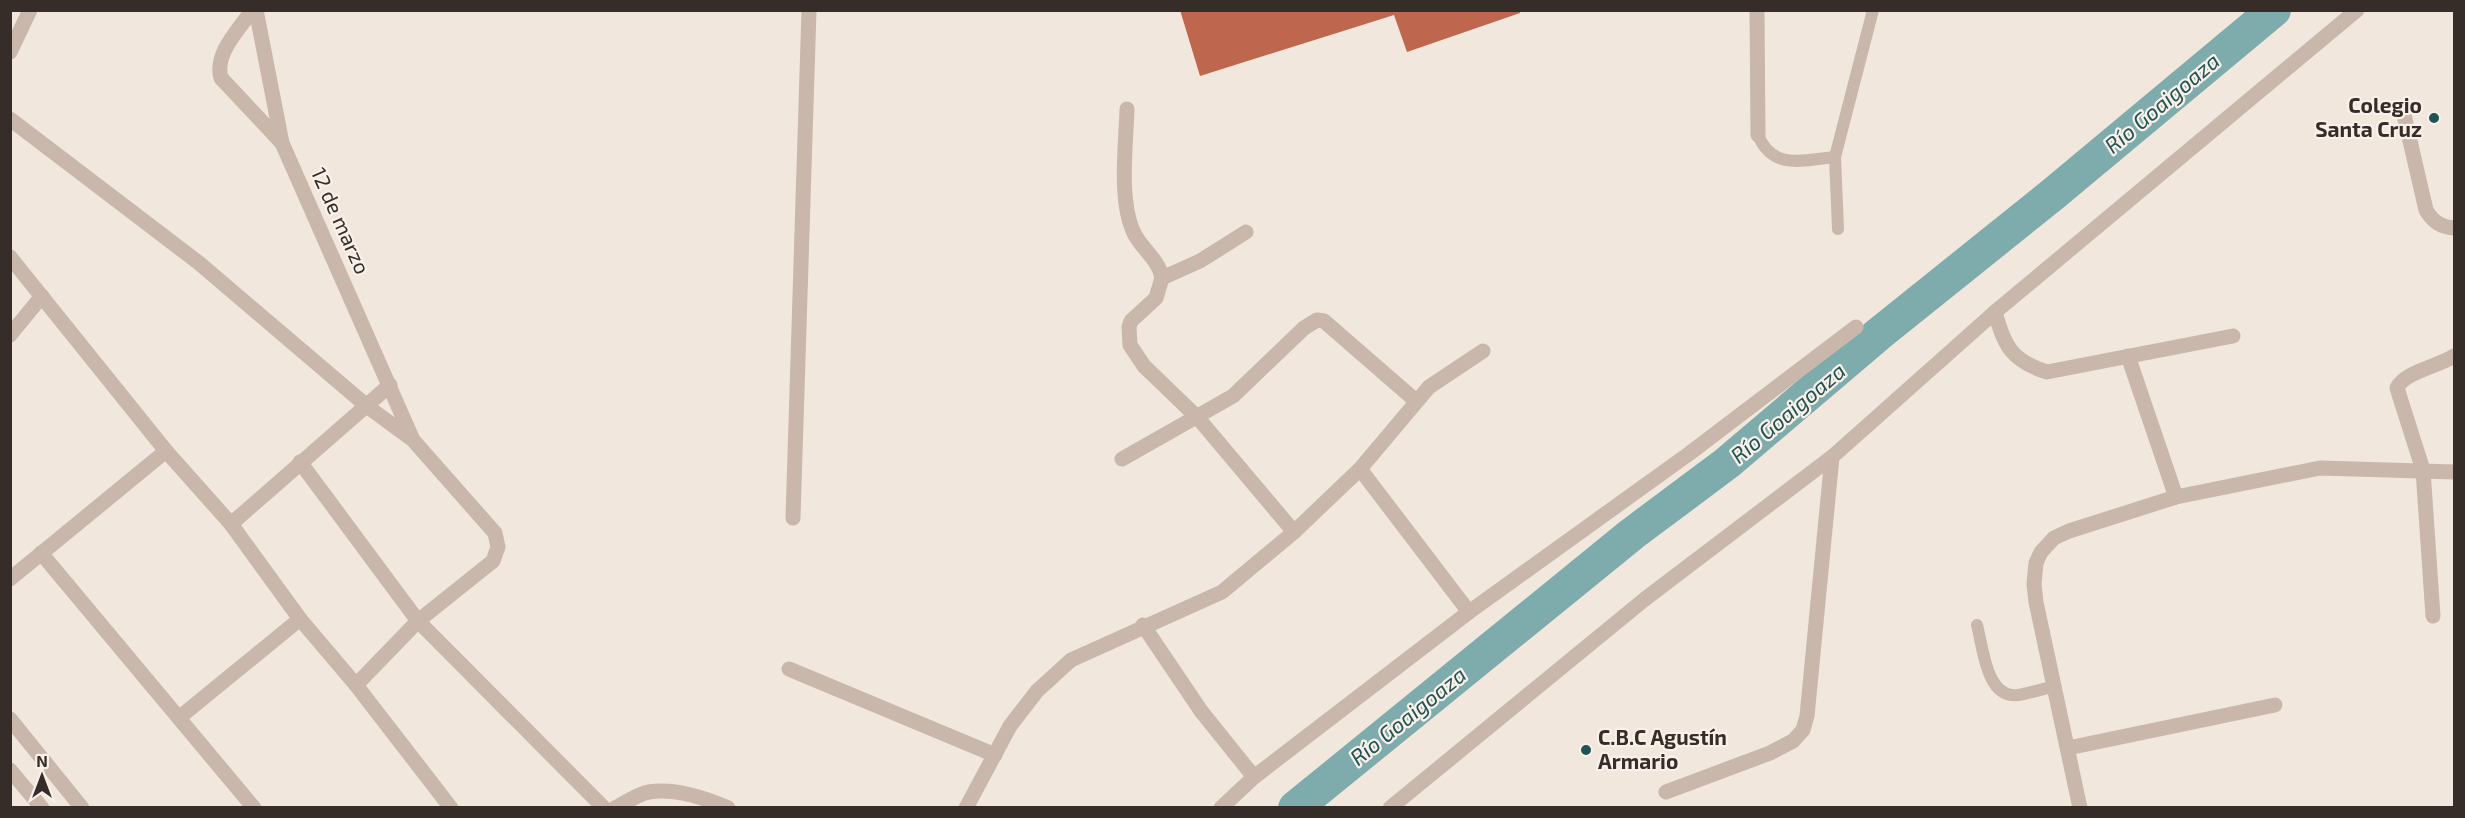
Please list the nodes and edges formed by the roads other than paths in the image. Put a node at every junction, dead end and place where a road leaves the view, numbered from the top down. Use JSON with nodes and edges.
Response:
{"nodes":[{"id":1,"x":30,"y":10,"type":"edge"},
{"id":2,"x":254,"y":10,"type":"edge"},
{"id":3,"x":809,"y":10,"type":"edge"},
{"id":4,"x":1757,"y":10,"type":"edge"},
{"id":5,"x":1873,"y":10,"type":"edge"},
{"id":6,"x":2357,"y":10,"type":"edge"},
{"id":7,"x":10,"y":52,"type":"edge"},
{"id":8,"x":1127,"y":109,"type":"dead end"},
{"id":9,"x":2404,"y":115,"type":"dead end"},
{"id":10,"x":10,"y":119,"type":"edge"},
{"id":11,"x":1758,"y":135,"type":"joint"},
{"id":12,"x":282,"y":143,"type":"junction"},
{"id":13,"x":1835,"y":157,"type":"junction"},
{"id":14,"x":2454,"y":228,"type":"edge"},
{"id":15,"x":1838,"y":229,"type":"dead end"},
{"id":16,"x":1246,"y":232,"type":"dead end"},
{"id":17,"x":10,"y":257,"type":"edge"},
{"id":18,"x":1162,"y":278,"type":"junction"},
{"id":19,"x":42,"y":296,"type":"junction"},
{"id":20,"x":1995,"y":312,"type":"junction"},
{"id":21,"x":1856,"y":327,"type":"dead end"},
{"id":22,"x":10,"y":335,"type":"edge"},
{"id":23,"x":2233,"y":336,"type":"dead end"},
{"id":24,"x":1483,"y":351,"type":"dead end"},
{"id":25,"x":2128,"y":356,"type":"junction"},
{"id":26,"x":2454,"y":356,"type":"edge"},
{"id":27,"x":390,"y":385,"type":"junction"},
{"id":28,"x":1416,"y":401,"type":"junction"},
{"id":29,"x":368,"y":407,"type":"junction"},
{"id":30,"x":1198,"y":418,"type":"junction"},
{"id":31,"x":413,"y":440,"type":"junction"},
{"id":32,"x":166,"y":451,"type":"junction"},
{"id":33,"x":1832,"y":457,"type":"junction"},
{"id":34,"x":1122,"y":459,"type":"dead end"},
{"id":35,"x":300,"y":462,"type":"junction"},
{"id":36,"x":1360,"y":469,"type":"junction"},
{"id":37,"x":2423,"y":470,"type":"junction"},
{"id":38,"x":2454,"y":472,"type":"edge"},
{"id":39,"x":2176,"y":497,"type":"junction"},
{"id":40,"x":793,"y":518,"type":"dead end"},
{"id":41,"x":231,"y":524,"type":"junction"},
{"id":42,"x":1294,"y":532,"type":"junction"},
{"id":43,"x":41,"y":553,"type":"junction"},
{"id":44,"x":10,"y":579,"type":"edge"},
{"id":45,"x":1469,"y":612,"type":"junction"},
{"id":46,"x":2433,"y":616,"type":"dead end"},
{"id":47,"x":300,"y":619,"type":"junction"},
{"id":48,"x":418,"y":621,"type":"junction"},
{"id":49,"x":1143,"y":625,"type":"junction"},
{"id":50,"x":1977,"y":625,"type":"dead end"},
{"id":51,"x":789,"y":669,"type":"dead end"},
{"id":52,"x":356,"y":686,"type":"junction"},
{"id":53,"x":2055,"y":686,"type":"junction"},
{"id":54,"x":2275,"y":705,"type":"dead end"},
{"id":55,"x":180,"y":717,"type":"junction"},
{"id":56,"x":10,"y":719,"type":"edge"},
{"id":57,"x":2068,"y":748,"type":"junction"},
{"id":58,"x":995,"y":755,"type":"junction"},
{"id":59,"x":10,"y":770,"type":"edge"},
{"id":60,"x":1254,"y":777,"type":"junction"},
{"id":61,"x":1666,"y":792,"type":"dead end"},
{"id":62,"x":42,"y":807,"type":"edge"},
{"id":63,"x":82,"y":807,"type":"edge"},
{"id":64,"x":254,"y":807,"type":"edge"},
{"id":65,"x":451,"y":807,"type":"edge"},
{"id":66,"x":604,"y":807,"type":"edge"},
{"id":67,"x":615,"y":807,"type":"edge"},
{"id":68,"x":728,"y":807,"type":"edge"},
{"id":69,"x":966,"y":807,"type":"edge"},
{"id":70,"x":1221,"y":807,"type":"edge"},
{"id":71,"x":1390,"y":807,"type":"edge"},
{"id":72,"x":2080,"y":807,"type":"edge"}],
"edges":[{"from":1,"to":7,"type":"street"},
{"from":2,"to":12,"type":"street","name":"12 de marzo"},
{"from":2,"to":12,"type":"street"},
{"from":3,"to":40,"type":"street"},
{"from":4,"to":11,"type":"street"},
{"from":5,"to":13,"type":"lane"},
{"from":6,"to":20,"type":"street"},
{"from":8,"to":18,"type":"street"},
{"from":9,"to":14,"type":"street"},
{"from":10,"to":29,"type":"street"},
{"from":11,"to":13,"type":"lane"},
{"from":12,"to":27,"type":"street","name":"12 de marzo"},
{"from":13,"to":15,"type":"lane"},
{"from":16,"to":18,"type":"street"},
{"from":17,"to":19,"type":"street"},
{"from":18,"to":30,"type":"street"},
{"from":19,"to":22,"type":"street"},
{"from":19,"to":32,"type":"street"},
{"from":20,"to":25,"type":"street"},
{"from":20,"to":33,"type":"street"},
{"from":21,"to":45,"type":"street"},
{"from":23,"to":25,"type":"street"},
{"from":24,"to":28,"type":"street"},
{"from":25,"to":39,"type":"street"},
{"from":26,"to":37,"type":"street"},
{"from":27,"to":29,"type":"street"},
{"from":27,"to":31,"type":"street","name":"12 de marzo"},
{"from":28,"to":30,"type":"street"},
{"from":28,"to":36,"type":"street"},
{"from":29,"to":31,"type":"street"},
{"from":29,"to":35,"type":"street"},
{"from":30,"to":34,"type":"street"},
{"from":30,"to":42,"type":"street"},
{"from":31,"to":48,"type":"street"},
{"from":32,"to":41,"type":"street"},
{"from":32,"to":43,"type":"street"},
{"from":33,"to":61,"type":"street"},
{"from":33,"to":71,"type":"street"},
{"from":35,"to":41,"type":"street"},
{"from":35,"to":48,"type":"street"},
{"from":36,"to":42,"type":"street"},
{"from":36,"to":45,"type":"street"},
{"from":37,"to":38,"type":"street"},
{"from":37,"to":39,"type":"street"},
{"from":37,"to":46,"type":"street"},
{"from":39,"to":53,"type":"street"},
{"from":41,"to":47,"type":"street"},
{"from":42,"to":49,"type":"street"},
{"from":43,"to":44,"type":"street"},
{"from":43,"to":55,"type":"street"},
{"from":45,"to":60,"type":"street"},
{"from":47,"to":52,"type":"street"},
{"from":47,"to":55,"type":"street"},
{"from":48,"to":52,"type":"street"},
{"from":48,"to":66,"type":"street"},
{"from":49,"to":58,"type":"street"},
{"from":49,"to":60,"type":"street"},
{"from":50,"to":53,"type":"lane"},
{"from":51,"to":58,"type":"street"},
{"from":52,"to":65,"type":"street"},
{"from":53,"to":57,"type":"street"},
{"from":54,"to":57,"type":"street"},
{"from":55,"to":64,"type":"street"},
{"from":56,"to":63,"type":"street"},
{"from":57,"to":72,"type":"street"},
{"from":58,"to":69,"type":"street"},
{"from":59,"to":62,"type":"street"},
{"from":60,"to":70,"type":"street"},
{"from":67,"to":68,"type":"street"}]}
